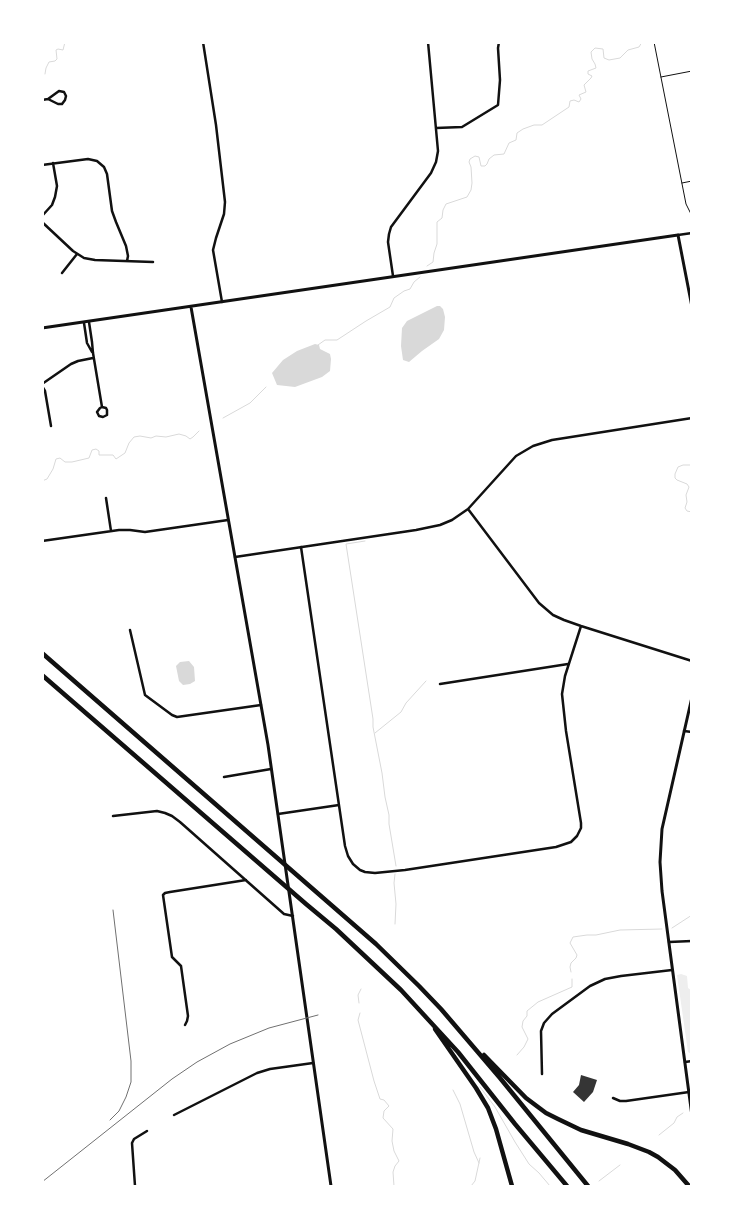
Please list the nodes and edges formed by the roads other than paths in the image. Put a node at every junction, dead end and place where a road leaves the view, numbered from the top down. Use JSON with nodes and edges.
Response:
{"nodes":[{"id":1,"x":203,"y":42,"type":"edge"},
{"id":2,"x":428,"y":42,"type":"edge"},
{"id":3,"x":499,"y":42,"type":"edge"},
{"id":4,"x":654,"y":42,"type":"edge"},
{"id":5,"x":692,"y":71,"type":"edge"},
{"id":6,"x":661,"y":77,"type":"junction"},
{"id":7,"x":48,"y":99,"type":"junction"},
{"id":8,"x":42,"y":100,"type":"edge"},
{"id":9,"x":436,"y":128,"type":"junction"},
{"id":10,"x":54,"y":163,"type":"junction"},
{"id":11,"x":42,"y":165,"type":"edge"},
{"id":12,"x":692,"y":181,"type":"edge"},
{"id":13,"x":682,"y":183,"type":"junction"},
{"id":14,"x":42,"y":216,"type":"edge"},
{"id":15,"x":692,"y":216,"type":"edge"},
{"id":16,"x":42,"y":222,"type":"edge"},
{"id":17,"x":692,"y":233,"type":"edge"},
{"id":18,"x":678,"y":235,"type":"junction"},
{"id":19,"x":77,"y":254,"type":"junction"},
{"id":20,"x":126,"y":261,"type":"junction"},
{"id":21,"x":153,"y":262,"type":"dead end"},
{"id":22,"x":62,"y":273,"type":"dead end"},
{"id":23,"x":393,"y":276,"type":"junction"},
{"id":24,"x":686,"y":276,"type":"junction"},
{"id":25,"x":692,"y":276,"type":"edge"},
{"id":26,"x":222,"y":302,"type":"junction"},
{"id":27,"x":191,"y":307,"type":"junction"},
{"id":28,"x":692,"y":307,"type":"edge"},
{"id":29,"x":89,"y":322,"type":"junction"},
{"id":30,"x":84,"y":323,"type":"junction"},
{"id":31,"x":42,"y":328,"type":"edge"},
{"id":32,"x":93,"y":353,"type":"junction"},
{"id":33,"x":93,"y":358,"type":"junction"},
{"id":34,"x":42,"y":385,"type":"edge"},
{"id":35,"x":102,"y":407,"type":"junction"},
{"id":36,"x":692,"y":418,"type":"edge"},
{"id":37,"x":51,"y":426,"type":"dead end"},
{"id":38,"x":106,"y":498,"type":"dead end"},
{"id":39,"x":468,"y":509,"type":"junction"},
{"id":40,"x":228,"y":520,"type":"junction"},
{"id":41,"x":112,"y":531,"type":"junction"},
{"id":42,"x":42,"y":541,"type":"edge"},
{"id":43,"x":301,"y":547,"type":"junction"},
{"id":44,"x":235,"y":557,"type":"junction"},
{"id":45,"x":581,"y":626,"type":"junction"},
{"id":46,"x":130,"y":630,"type":"dead end"},
{"id":47,"x":42,"y":653,"type":"edge"},
{"id":48,"x":692,"y":661,"type":"edge"},
{"id":49,"x":568,"y":664,"type":"junction"},
{"id":50,"x":42,"y":675,"type":"edge"},
{"id":51,"x":440,"y":684,"type":"dead end"},
{"id":52,"x":692,"y":697,"type":"edge"},
{"id":53,"x":261,"y":705,"type":"junction"},
{"id":54,"x":684,"y":731,"type":"junction"},
{"id":55,"x":692,"y":732,"type":"edge"},
{"id":56,"x":271,"y":769,"type":"junction"},
{"id":57,"x":224,"y":777,"type":"dead end"},
{"id":58,"x":339,"y":805,"type":"junction"},
{"id":59,"x":278,"y":814,"type":"junction"},
{"id":60,"x":113,"y":816,"type":"dead end"},
{"id":61,"x":246,"y":880,"type":"junction"},
{"id":62,"x":293,"y":916,"type":"junction"},
{"id":63,"x":692,"y":941,"type":"edge"},
{"id":64,"x":669,"y":942,"type":"junction"},
{"id":65,"x":672,"y":970,"type":"junction"},
{"id":66,"x":422,"y":1012,"type":"junction"},
{"id":67,"x":185,"y":1024,"type":"dead end"},
{"id":68,"x":460,"y":1031,"type":"junction"},
{"id":69,"x":692,"y":1060,"type":"edge"},
{"id":70,"x":684,"y":1062,"type":"junction"},
{"id":71,"x":313,"y":1063,"type":"junction"},
{"id":72,"x":542,"y":1074,"type":"dead end"},
{"id":73,"x":689,"y":1092,"type":"junction"},
{"id":74,"x":613,"y":1098,"type":"dead end"},
{"id":75,"x":174,"y":1114,"type":"dead end"},
{"id":76,"x":692,"y":1116,"type":"edge"},
{"id":77,"x":147,"y":1131,"type":"dead end"},
{"id":78,"x":135,"y":1186,"type":"edge"},
{"id":79,"x":331,"y":1186,"type":"edge"},
{"id":80,"x":512,"y":1186,"type":"edge"},
{"id":81,"x":566,"y":1186,"type":"edge"},
{"id":82,"x":588,"y":1186,"type":"edge"},
{"id":83,"x":689,"y":1186,"type":"edge"}],
"edges":[{"from":1,"to":26,"type":"street"},
{"from":2,"to":9,"type":"street"},
{"from":3,"to":9,"type":"street"},
{"from":4,"to":6,"type":"lane"},
{"from":5,"to":6,"type":"lane"},
{"from":6,"to":13,"type":"lane"},
{"from":7,"to":7,"type":"street"},
{"from":7,"to":8,"type":"street"},
{"from":9,"to":23,"type":"street"},
{"from":10,"to":11,"type":"street"},
{"from":10,"to":14,"type":"street"},
{"from":10,"to":20,"type":"street"},
{"from":12,"to":13,"type":"lane"},
{"from":13,"to":15,"type":"lane"},
{"from":16,"to":19,"type":"street"},
{"from":17,"to":18,"type":"street"},
{"from":18,"to":23,"type":"street"},
{"from":18,"to":24,"type":"street"},
{"from":19,"to":20,"type":"street"},
{"from":19,"to":22,"type":"street"},
{"from":20,"to":21,"type":"street"},
{"from":23,"to":26,"type":"street"},
{"from":24,"to":25,"type":"street"},
{"from":24,"to":28,"type":"street"},
{"from":26,"to":27,"type":"street"},
{"from":27,"to":29,"type":"street"},
{"from":27,"to":40,"type":"street"},
{"from":29,"to":30,"type":"street"},
{"from":29,"to":32,"type":"street"},
{"from":30,"to":31,"type":"street"},
{"from":30,"to":32,"type":"street"},
{"from":32,"to":33,"type":"street"},
{"from":33,"to":34,"type":"street"},
{"from":33,"to":35,"type":"street"},
{"from":34,"to":37,"type":"street"},
{"from":35,"to":35,"type":"street"},
{"from":36,"to":39,"type":"street"},
{"from":38,"to":41,"type":"street"},
{"from":39,"to":43,"type":"street"},
{"from":39,"to":45,"type":"street"},
{"from":40,"to":41,"type":"street"},
{"from":40,"to":44,"type":"street"},
{"from":41,"to":42,"type":"street"},
{"from":43,"to":44,"type":"street"},
{"from":43,"to":58,"type":"street"},
{"from":44,"to":53,"type":"street"},
{"from":45,"to":48,"type":"street"},
{"from":45,"to":49,"type":"street"},
{"from":46,"to":53,"type":"street"},
{"from":47,"to":68,"type":"highway"},
{"from":49,"to":51,"type":"street"},
{"from":49,"to":58,"type":"street"},
{"from":50,"to":66,"type":"highway"},
{"from":52,"to":54,"type":"street"},
{"from":53,"to":56,"type":"street"},
{"from":54,"to":55,"type":"street"},
{"from":54,"to":64,"type":"street"},
{"from":56,"to":57,"type":"street"},
{"from":56,"to":59,"type":"street"},
{"from":58,"to":59,"type":"street"},
{"from":59,"to":62,"type":"street"},
{"from":60,"to":61,"type":"street"},
{"from":61,"to":62,"type":"street"},
{"from":61,"to":67,"type":"street"},
{"from":62,"to":71,"type":"street"},
{"from":63,"to":64,"type":"street"},
{"from":64,"to":65,"type":"street"},
{"from":65,"to":70,"type":"street"},
{"from":65,"to":72,"type":"street"},
{"from":66,"to":80,"type":"highway"},
{"from":66,"to":81,"type":"highway"},
{"from":68,"to":82,"type":"highway"},
{"from":68,"to":83,"type":"highway"},
{"from":69,"to":70,"type":"street"},
{"from":70,"to":73,"type":"street"},
{"from":71,"to":75,"type":"street"},
{"from":71,"to":79,"type":"street"},
{"from":73,"to":74,"type":"street"},
{"from":73,"to":76,"type":"street"},
{"from":77,"to":78,"type":"street"}]}
